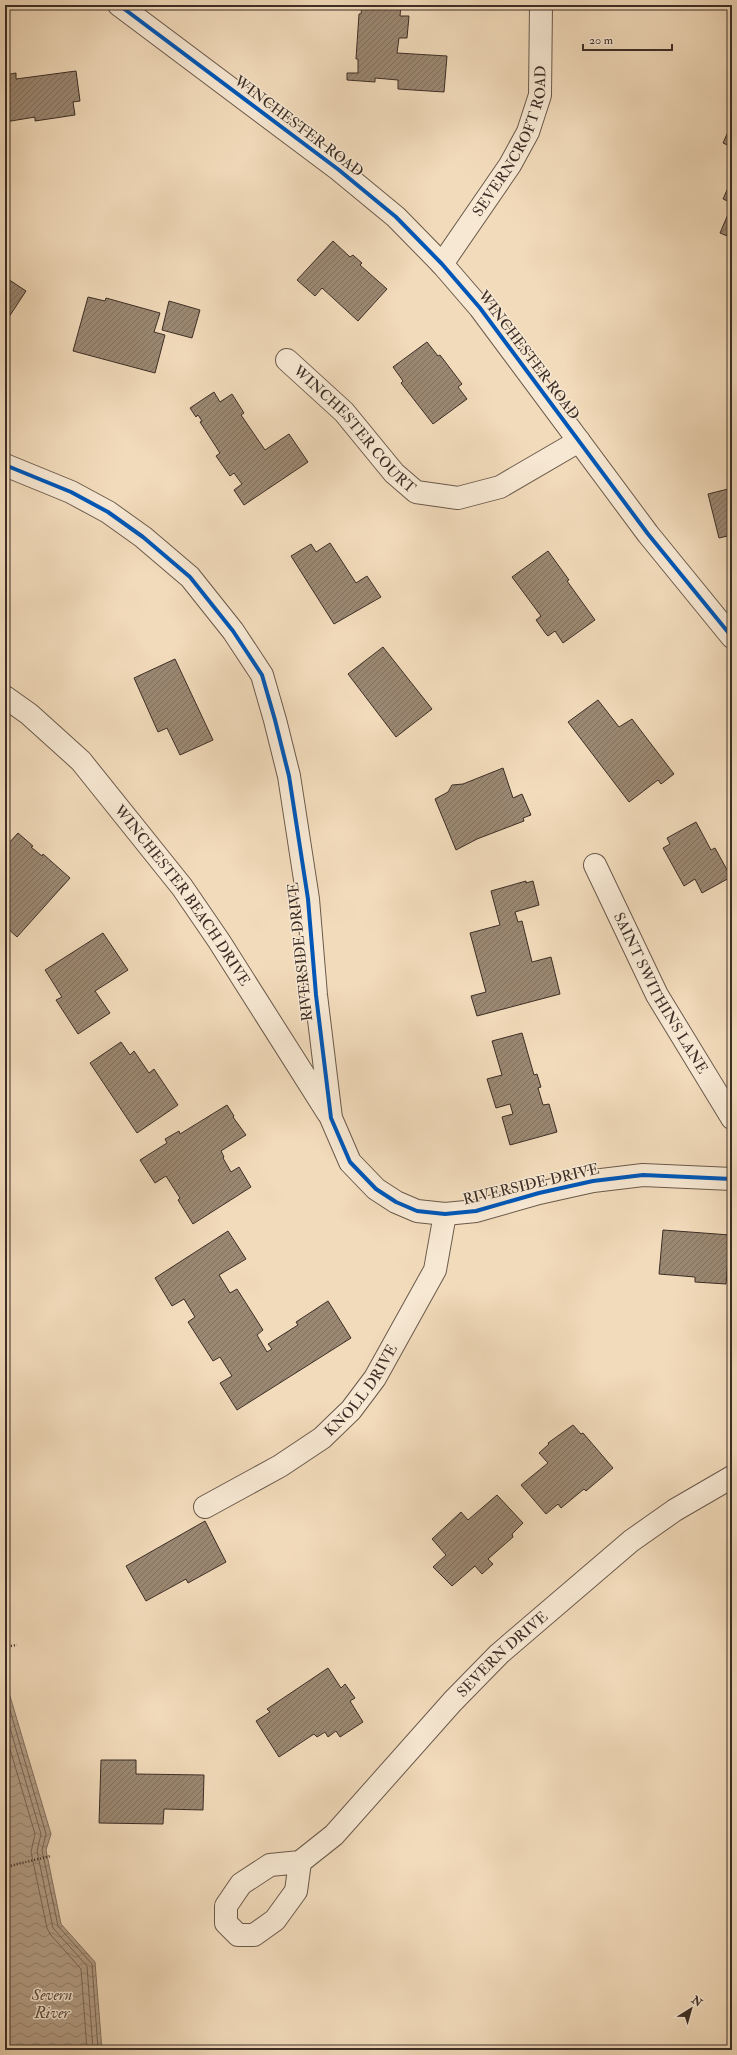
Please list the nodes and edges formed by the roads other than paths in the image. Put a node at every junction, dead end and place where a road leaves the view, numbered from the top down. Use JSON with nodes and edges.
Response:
{"nodes":[{"id":1,"x":119,"y":5,"type":"edge"},
{"id":2,"x":541,"y":5,"type":"edge"},
{"id":3,"x":442,"y":264,"type":"junction"},
{"id":4,"x":287,"y":360,"type":"dead end"},
{"id":5,"x":579,"y":441,"type":"junction"},
{"id":6,"x":5,"y":465,"type":"edge"},
{"id":7,"x":732,"y":638,"type":"edge"},
{"id":8,"x":5,"y":697,"type":"edge"},
{"id":9,"x":595,"y":865,"type":"dead end"},
{"id":10,"x":330,"y":1118,"type":"junction"},
{"id":11,"x":732,"y":1118,"type":"edge"},
{"id":12,"x":732,"y":1179,"type":"edge"},
{"id":13,"x":445,"y":1214,"type":"junction"},
{"id":14,"x":732,"y":1477,"type":"edge"},
{"id":15,"x":205,"y":1507,"type":"dead end"},
{"id":16,"x":300,"y":1862,"type":"dead end"}],
"edges":[{"from":1,"to":3,"type":"street","name":"WINCHESTER ROAD"},
{"from":2,"to":3,"type":"street","name":"SEVERNCROFT ROAD"},
{"from":3,"to":5,"type":"street","name":"WINCHESTER ROAD"},
{"from":4,"to":5,"type":"street","name":"WINCHESTER COURT"},
{"from":5,"to":7,"type":"street","name":"WINCHESTER ROAD"},
{"from":6,"to":10,"type":"street","name":"RIVERSIDE DRIVE"},
{"from":8,"to":10,"type":"street","name":"WINCHESTER BEACH DRIVE"},
{"from":9,"to":11,"type":"street","name":"SAINT SWITHINS LANE"},
{"from":10,"to":13,"type":"street","name":"RIVERSIDE DRIVE"},
{"from":12,"to":13,"type":"street","name":"RIVERSIDE DRIVE"},
{"from":13,"to":15,"type":"street","name":"KNOLL DRIVE"},
{"from":14,"to":16,"type":"street","name":"SEVERN DRIVE"}]}
